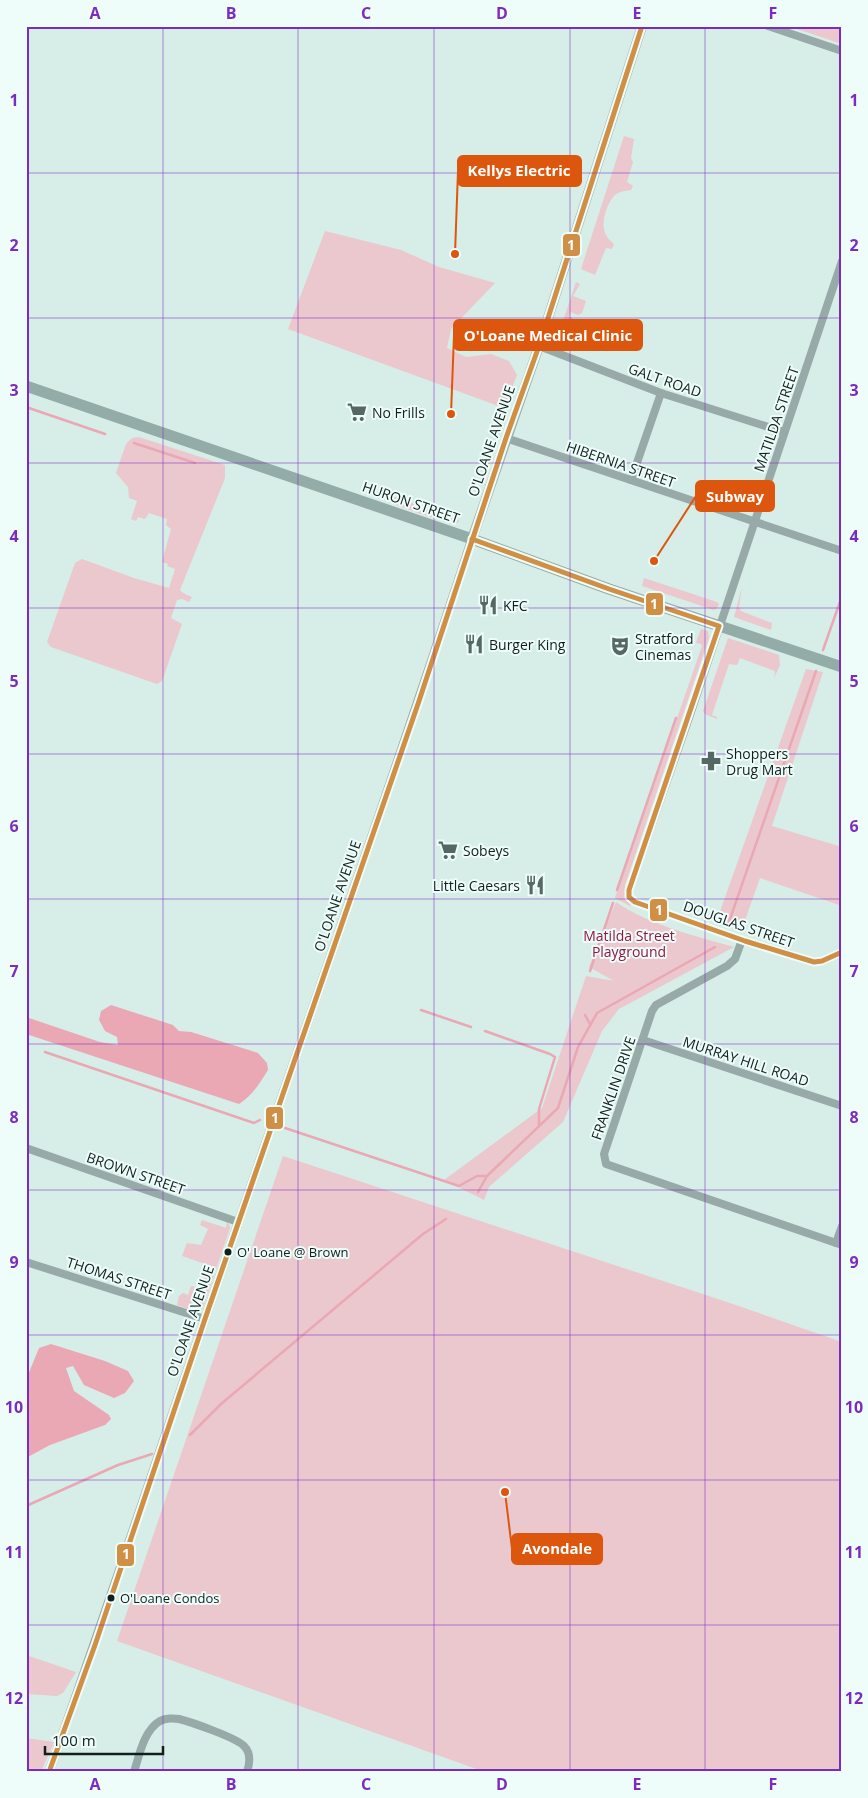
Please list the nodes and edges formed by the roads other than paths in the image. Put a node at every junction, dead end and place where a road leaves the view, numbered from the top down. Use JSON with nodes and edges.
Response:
{"nodes":[{"id":1,"x":642,"y":26,"type":"edge"},
{"id":2,"x":768,"y":26,"type":"edge"},
{"id":3,"x":842,"y":51,"type":"edge"},
{"id":4,"x":842,"y":261,"type":"edge"},
{"id":5,"x":539,"y":346,"type":"junction"},
{"id":6,"x":26,"y":386,"type":"edge"},
{"id":7,"x":660,"y":393,"type":"junction"},
{"id":8,"x":784,"y":432,"type":"junction"},
{"id":9,"x":506,"y":438,"type":"junction"},
{"id":10,"x":631,"y":480,"type":"junction"},
{"id":11,"x":754,"y":522,"type":"junction"},
{"id":12,"x":472,"y":539,"type":"junction"},
{"id":13,"x":842,"y":551,"type":"edge"},
{"id":14,"x":719,"y":626,"type":"junction"},
{"id":15,"x":842,"y":667,"type":"edge"},
{"id":16,"x":629,"y":897,"type":"joint"},
{"id":17,"x":742,"y":940,"type":"junction"},
{"id":18,"x":842,"y":952,"type":"edge"},
{"id":19,"x":643,"y":1040,"type":"junction"},
{"id":20,"x":842,"y":1106,"type":"edge"},
{"id":21,"x":26,"y":1148,"type":"edge"},
{"id":22,"x":238,"y":1222,"type":"junction"},
{"id":23,"x":842,"y":1226,"type":"edge"},
{"id":24,"x":839,"y":1244,"type":"edge"},
{"id":25,"x":26,"y":1262,"type":"edge"},
{"id":26,"x":205,"y":1319,"type":"junction"},
{"id":27,"x":49,"y":1772,"type":"edge"},
{"id":28,"x":134,"y":1772,"type":"edge"},
{"id":29,"x":247,"y":1772,"type":"edge"}],
"edges":[{"from":1,"to":5,"type":"main road","name":"O'LOANE AVENUE"},
{"from":2,"to":3,"type":"street"},
{"from":4,"to":8,"type":"street","name":"MATILDA STREET"},
{"from":5,"to":7,"type":"street","name":"GALT ROAD"},
{"from":5,"to":9,"type":"main road","name":"O'LOANE AVENUE"},
{"from":6,"to":12,"type":"main road","name":"HURON STREET"},
{"from":7,"to":8,"type":"street","name":"GALT ROAD"},
{"from":7,"to":10,"type":"street"},
{"from":8,"to":11,"type":"street","name":"MATILDA STREET"},
{"from":9,"to":10,"type":"street","name":"HIBERNIA STREET"},
{"from":9,"to":12,"type":"main road","name":"O'LOANE AVENUE"},
{"from":10,"to":11,"type":"street","name":"HIBERNIA STREET"},
{"from":11,"to":13,"type":"street","name":"HIBERNIA STREET"},
{"from":11,"to":14,"type":"street","name":"MATILDA STREET"},
{"from":12,"to":14,"type":"main road","name":"HURON STREET"},
{"from":12,"to":22,"type":"street","name":"O'LOANE AVENUE"},
{"from":14,"to":15,"type":"main road","name":"HURON STREET"},
{"from":14,"to":16,"type":"street","name":"MATILDA STREET"},
{"from":16,"to":17,"type":"street","name":"DOUGLAS STREET"},
{"from":17,"to":18,"type":"street","name":"DOUGLAS STREET"},
{"from":17,"to":19,"type":"street","name":"FRANKLIN DRIVE"},
{"from":19,"to":20,"type":"street","name":"MURRAY HILL ROAD"},
{"from":19,"to":24,"type":"street","name":"FRANKLIN DRIVE"},
{"from":21,"to":22,"type":"street","name":"BROWN STREET"},
{"from":22,"to":26,"type":"street","name":"O'LOANE AVENUE"},
{"from":23,"to":24,"type":"street"},
{"from":25,"to":26,"type":"street","name":"THOMAS STREET"},
{"from":26,"to":27,"type":"street","name":"O'LOANE AVENUE"},
{"from":28,"to":29,"type":"street"}]}
